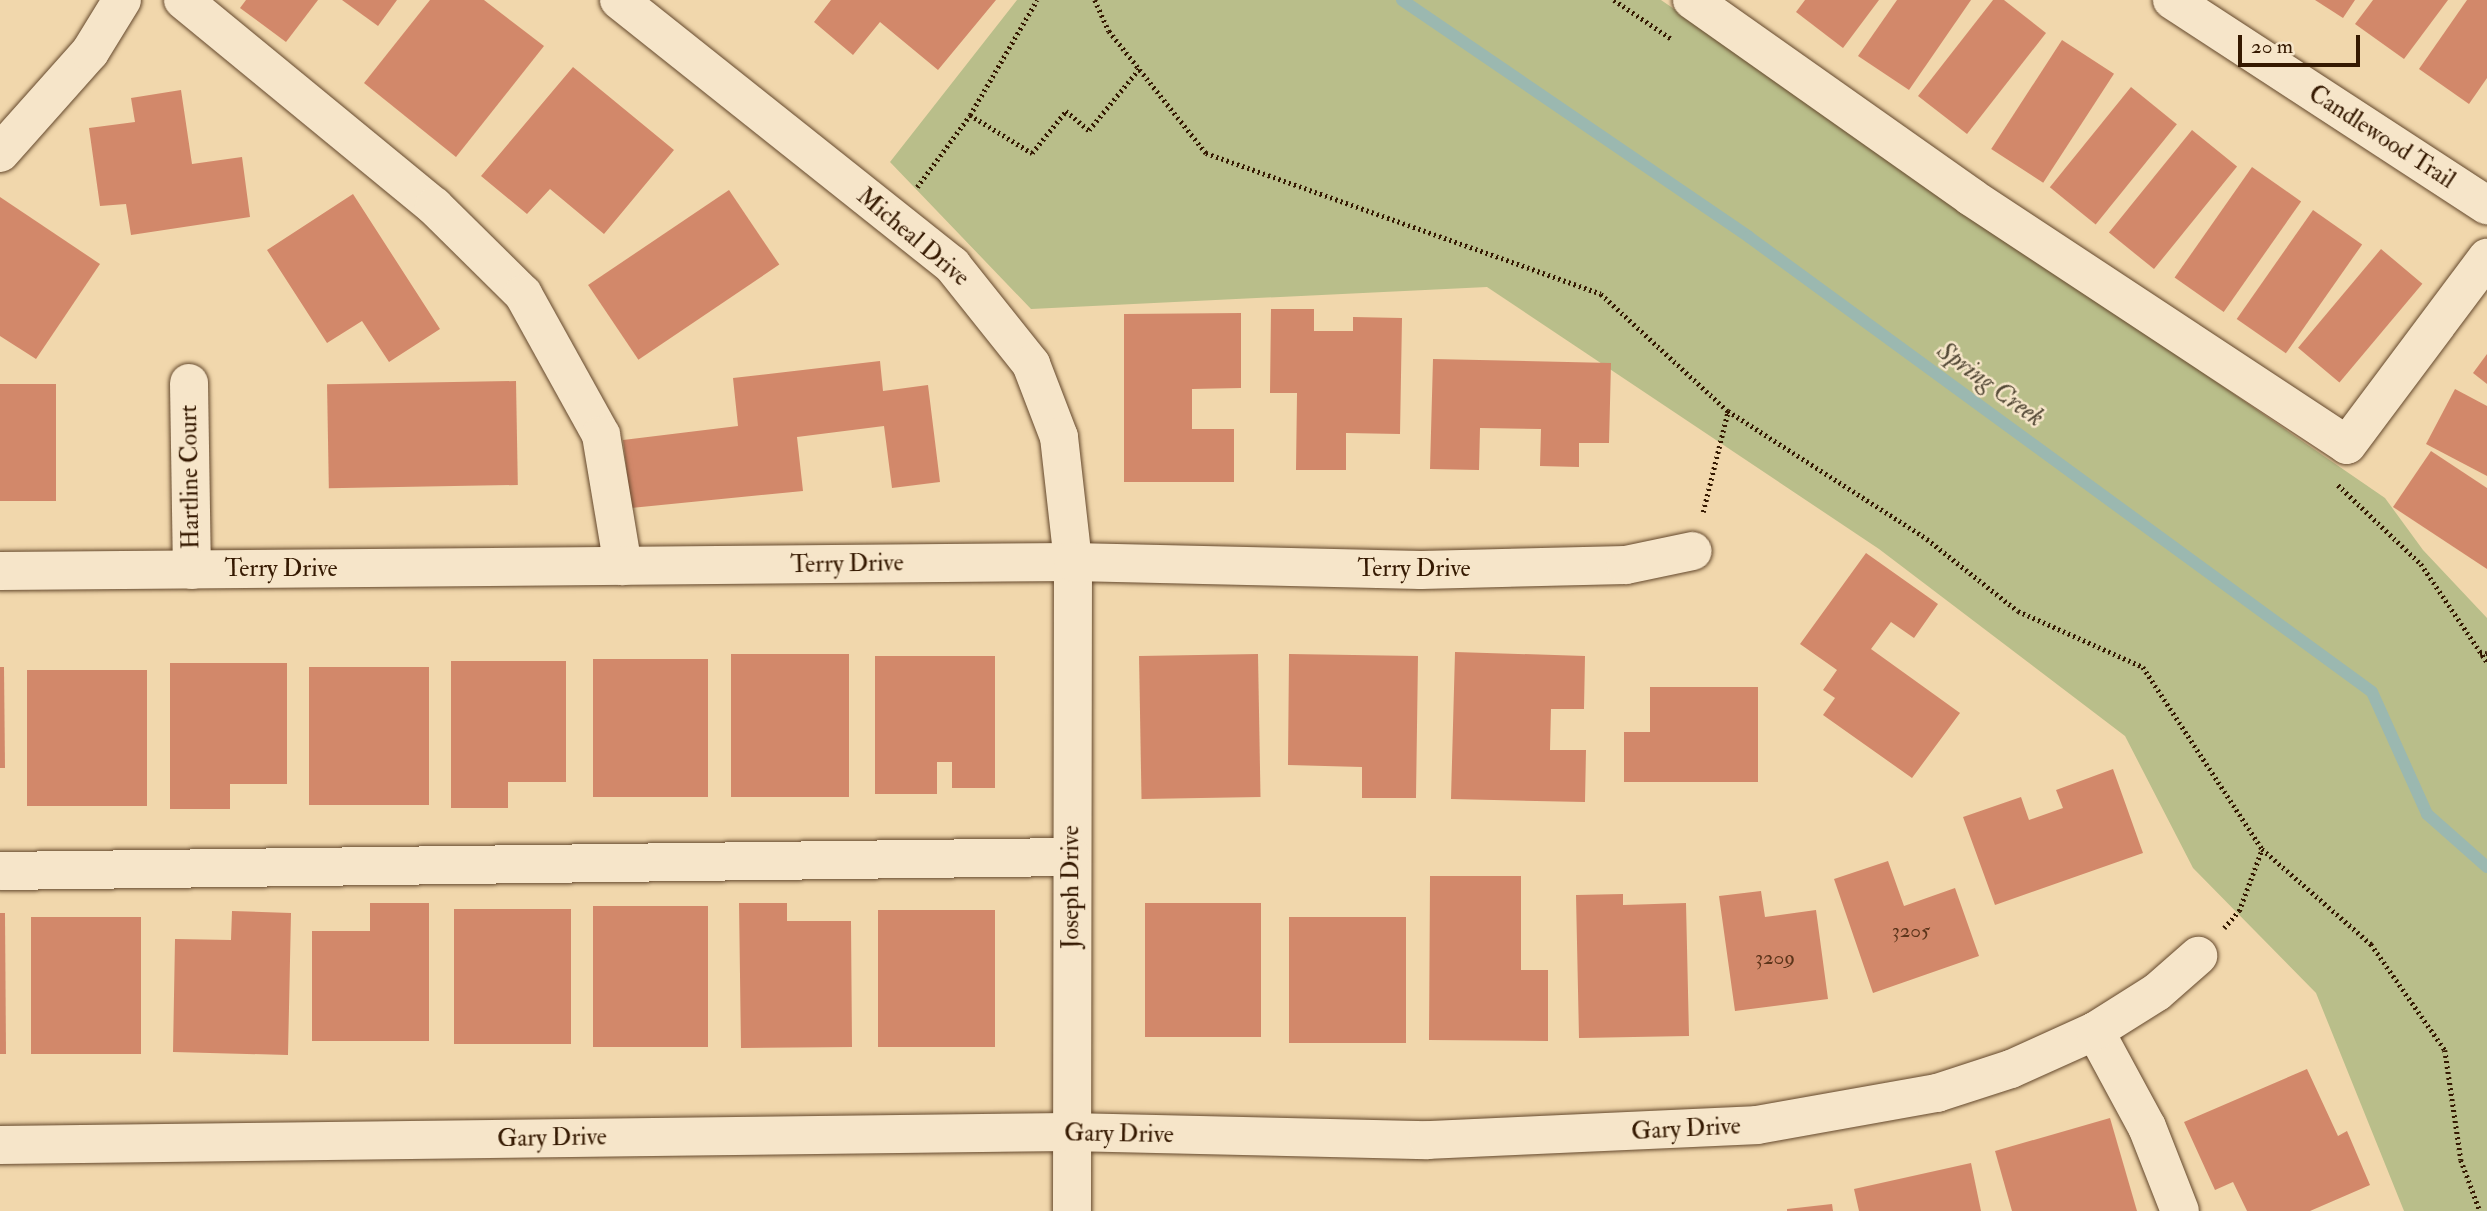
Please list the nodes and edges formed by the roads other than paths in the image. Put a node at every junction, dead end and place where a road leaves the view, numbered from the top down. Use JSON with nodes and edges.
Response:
{"nodes":[{"id":1,"x":122,"y":0,"type":"edge"},
{"id":2,"x":183,"y":0,"type":"edge"},
{"id":3,"x":619,"y":0,"type":"edge"},
{"id":4,"x":1692,"y":0,"type":"edge"},
{"id":5,"x":2172,"y":0,"type":"edge"},
{"id":6,"x":0,"y":153,"type":"edge"},
{"id":7,"x":2487,"y":205,"type":"edge"},
{"id":8,"x":2487,"y":258,"type":"edge"},
{"id":9,"x":189,"y":383,"type":"dead end"},
{"id":10,"x":1693,"y":551,"type":"road end"},
{"id":11,"x":1073,"y":562,"type":"junction"},
{"id":12,"x":623,"y":566,"type":"junction"},
{"id":13,"x":192,"y":570,"type":"junction"},
{"id":14,"x":0,"y":571,"type":"edge"},
{"id":15,"x":1071,"y":857,"type":"junction"},
{"id":16,"x":0,"y":872,"type":"edge"},
{"id":17,"x":2198,"y":957,"type":"road end"},
{"id":18,"x":2095,"y":1031,"type":"junction"},
{"id":19,"x":1069,"y":1132,"type":"junction"},
{"id":20,"x":0,"y":1145,"type":"edge"},
{"id":21,"x":1072,"y":1211,"type":"edge"},
{"id":22,"x":2180,"y":1211,"type":"edge"}],
"edges":[{"from":1,"to":6,"type":"street"},
{"from":2,"to":12,"type":"street"},
{"from":3,"to":11,"type":"street","name":"Micheal Drive"},
{"from":4,"to":8,"type":"street"},
{"from":5,"to":7,"type":"street","name":"Candlewood Trail"},
{"from":9,"to":13,"type":"street","name":"Hartline Court"},
{"from":10,"to":11,"type":"street","name":"Terry Drive"},
{"from":11,"to":12,"type":"street","name":"Terry Drive"},
{"from":11,"to":15,"type":"street","name":"Joseph Drive"},
{"from":12,"to":13,"type":"street","name":"Terry Drive"},
{"from":13,"to":14,"type":"street","name":"Terry Drive"},
{"from":15,"to":16,"type":"street"},
{"from":15,"to":19,"type":"street","name":"Joseph Drive"},
{"from":17,"to":18,"type":"street","name":"Gary Drive"},
{"from":18,"to":19,"type":"street","name":"Gary Drive"},
{"from":18,"to":22,"type":"street"},
{"from":19,"to":20,"type":"street","name":"Gary Drive"},
{"from":19,"to":21,"type":"street","name":"Joseph Drive"}]}
